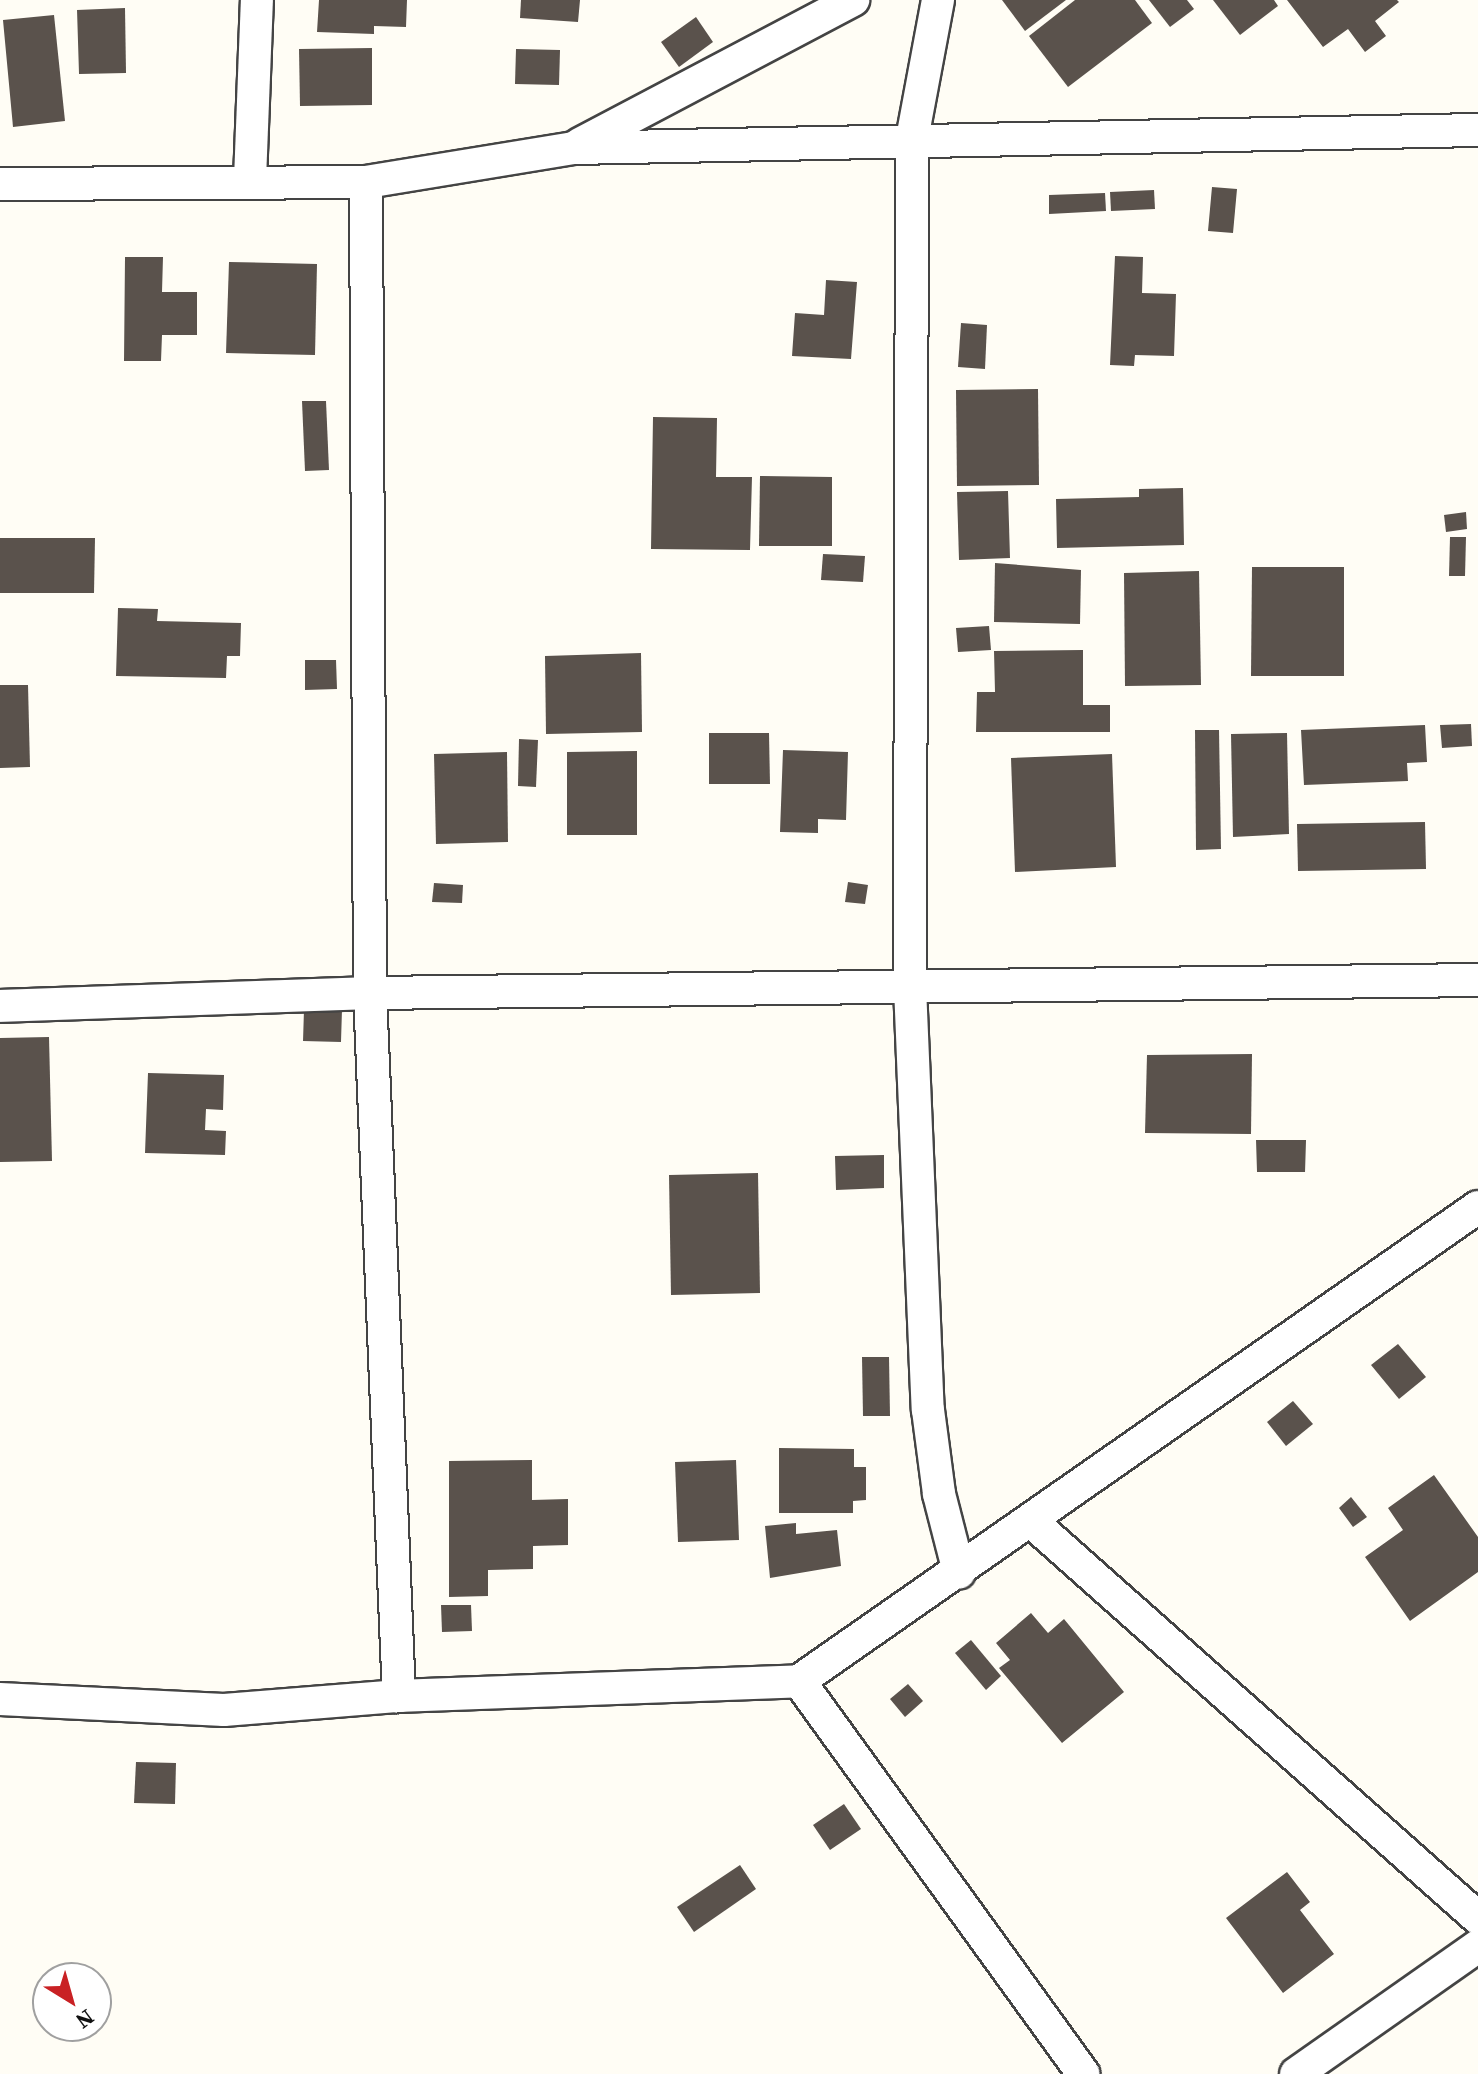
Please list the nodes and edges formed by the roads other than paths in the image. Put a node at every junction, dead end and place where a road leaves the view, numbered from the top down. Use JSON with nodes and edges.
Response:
{"nodes":[{"id":1,"x":257,"y":0,"type":"edge"},
{"id":2,"x":853,"y":0,"type":"edge"},
{"id":3,"x":938,"y":0,"type":"edge"},
{"id":4,"x":1478,"y":130,"type":"edge"},
{"id":5,"x":912,"y":139,"type":"junction"},
{"id":6,"x":573,"y":148,"type":"junction"},
{"id":7,"x":250,"y":180,"type":"junction"},
{"id":8,"x":366,"y":182,"type":"junction"},
{"id":9,"x":0,"y":184,"type":"edge"},
{"id":10,"x":1478,"y":980,"type":"edge"},
{"id":11,"x":910,"y":987,"type":"junction"},
{"id":12,"x":370,"y":993,"type":"junction"},
{"id":13,"x":0,"y":1006,"type":"edge"},
{"id":14,"x":1478,"y":1207,"type":"edge"},
{"id":15,"x":1032,"y":1522,"type":"junction"},
{"id":16,"x":959,"y":1572,"type":"junction"},
{"id":17,"x":799,"y":1681,"type":"junction"},
{"id":18,"x":399,"y":1696,"type":"junction"},
{"id":19,"x":0,"y":1699,"type":"edge"},
{"id":20,"x":1478,"y":1918,"type":"edge"},
{"id":21,"x":1478,"y":1946,"type":"edge"},
{"id":22,"x":1084,"y":2074,"type":"edge"},
{"id":23,"x":1296,"y":2074,"type":"edge"}],
"edges":[{"from":1,"to":7,"type":"street"},
{"from":2,"to":6,"type":"street"},
{"from":3,"to":5,"type":"street"},
{"from":4,"to":5,"type":"street"},
{"from":5,"to":6,"type":"street"},
{"from":5,"to":11,"type":"street"},
{"from":6,"to":8,"type":"street"},
{"from":7,"to":8,"type":"street"},
{"from":7,"to":9,"type":"street"},
{"from":8,"to":12,"type":"street"},
{"from":10,"to":11,"type":"street"},
{"from":11,"to":12,"type":"street"},
{"from":11,"to":16,"type":"street"},
{"from":12,"to":13,"type":"street"},
{"from":12,"to":18,"type":"street"},
{"from":14,"to":15,"type":"street"},
{"from":15,"to":16,"type":"street"},
{"from":15,"to":20,"type":"street"},
{"from":16,"to":17,"type":"street"},
{"from":17,"to":18,"type":"street"},
{"from":17,"to":22,"type":"street"},
{"from":18,"to":19,"type":"street"},
{"from":21,"to":23,"type":"street"}]}
